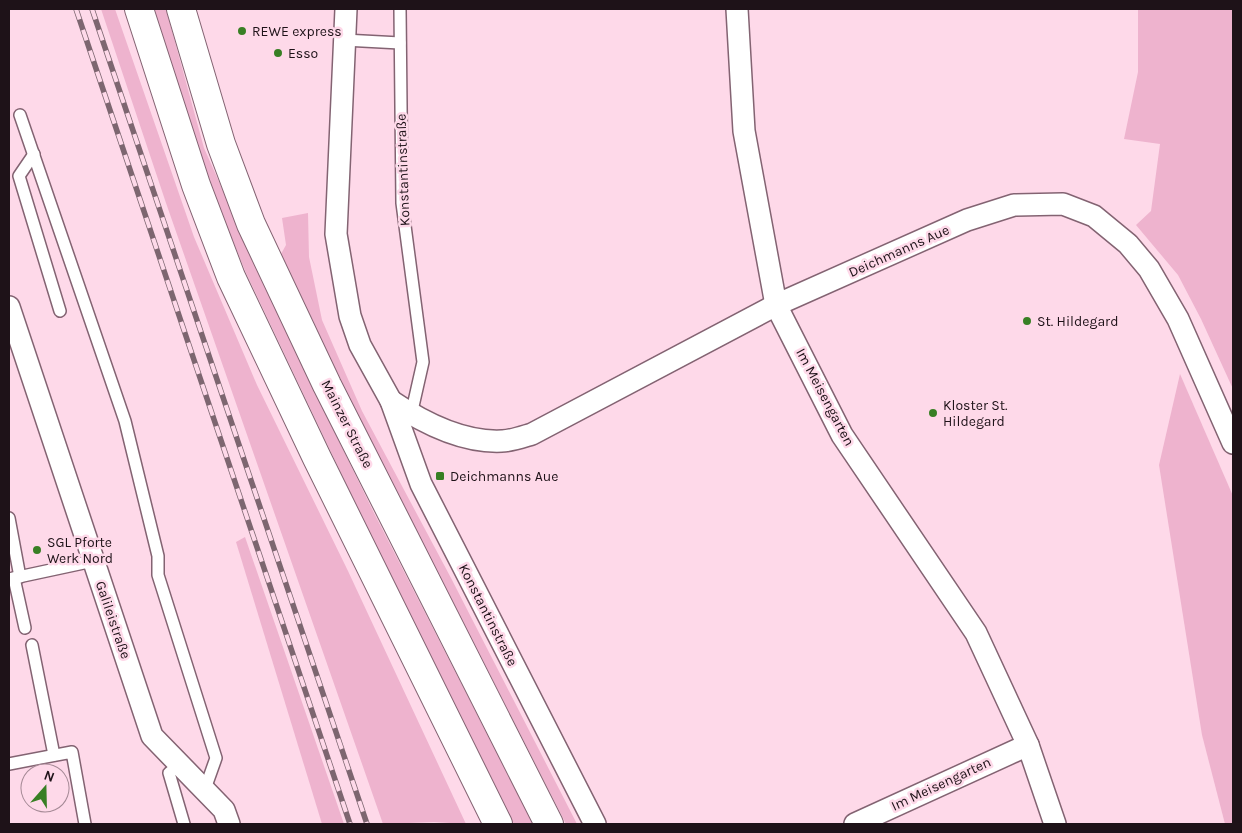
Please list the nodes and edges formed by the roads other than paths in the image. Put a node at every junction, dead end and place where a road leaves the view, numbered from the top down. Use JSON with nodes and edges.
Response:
{"nodes":[{"id":1,"x":139,"y":9,"type":"edge"},
{"id":2,"x":181,"y":9,"type":"edge"},
{"id":3,"x":346,"y":9,"type":"edge"},
{"id":4,"x":400,"y":9,"type":"edge"},
{"id":5,"x":737,"y":9,"type":"edge"},
{"id":6,"x":344,"y":40,"type":"junction"},
{"id":7,"x":400,"y":43,"type":"junction"},
{"id":8,"x":20,"y":115,"type":"dead end"},
{"id":9,"x":34,"y":154,"type":"junction"},
{"id":10,"x":776,"y":305,"type":"junction"},
{"id":11,"x":9,"y":307,"type":"edge"},
{"id":12,"x":60,"y":311,"type":"dead end"},
{"id":13,"x":391,"y":401,"type":"junction"},
{"id":14,"x":411,"y":415,"type":"junction"},
{"id":15,"x":467,"y":437,"type":"joint"},
{"id":16,"x":1233,"y":443,"type":"edge"},
{"id":17,"x":9,"y":518,"type":"edge"},
{"id":18,"x":93,"y":562,"type":"junction"},
{"id":19,"x":14,"y":578,"type":"edge"},
{"id":20,"x":25,"y":628,"type":"dead end"},
{"id":21,"x":32,"y":645,"type":"dead end"},
{"id":22,"x":1028,"y":745,"type":"junction"},
{"id":23,"x":54,"y":755,"type":"junction"},
{"id":24,"x":9,"y":764,"type":"edge"},
{"id":25,"x":180,"y":764,"type":"junction"},
{"id":26,"x":205,"y":789,"type":"junction"},
{"id":27,"x":84,"y":824,"type":"edge"},
{"id":28,"x":184,"y":824,"type":"edge"},
{"id":29,"x":229,"y":824,"type":"edge"},
{"id":30,"x":498,"y":824,"type":"edge"},
{"id":31,"x":549,"y":824,"type":"edge"},
{"id":32,"x":595,"y":824,"type":"edge"},
{"id":33,"x":856,"y":824,"type":"edge"},
{"id":34,"x":1055,"y":824,"type":"edge"}],
"edges":[{"from":1,"to":30,"type":"main road"},
{"from":2,"to":31,"type":"main road","name":"Mainzer Straße"},
{"from":3,"to":6,"type":"street","name":"Konstantinstraße"},
{"from":4,"to":7,"type":"lane","name":"Konstantinstraße"},
{"from":5,"to":10,"type":"street","name":"Im Meisengarten"},
{"from":6,"to":7,"type":"lane"},
{"from":6,"to":13,"type":"street","name":"Konstantinstraße"},
{"from":7,"to":14,"type":"lane","name":"Konstantinstraße"},
{"from":8,"to":9,"type":"lane"},
{"from":9,"to":12,"type":"lane"},
{"from":9,"to":26,"type":"lane"},
{"from":10,"to":15,"type":"street","name":"Deichmanns Aue"},
{"from":10,"to":16,"type":"street","name":"Deichmanns Aue"},
{"from":10,"to":22,"type":"street","name":"Im Meisengarten"},
{"from":11,"to":18,"type":"street","name":"Galileistraße"},
{"from":13,"to":14,"type":"street","name":"Konstantinstraße"},
{"from":13,"to":32,"type":"street","name":"Konstantinstraße"},
{"from":14,"to":15,"type":"street","name":"Konstantinstraße"},
{"from":17,"to":19,"type":"lane"},
{"from":18,"to":19,"type":"lane"},
{"from":18,"to":25,"type":"street","name":"Galileistraße"},
{"from":19,"to":20,"type":"lane"},
{"from":21,"to":23,"type":"lane"},
{"from":22,"to":33,"type":"street","name":"Im Meisengarten"},
{"from":22,"to":34,"type":"street","name":"Im Meisengarten"},
{"from":23,"to":24,"type":"lane"},
{"from":23,"to":27,"type":"lane"},
{"from":25,"to":26,"type":"street","name":"Galileistraße"},
{"from":25,"to":28,"type":"lane"},
{"from":26,"to":29,"type":"street","name":"Galileistraße"}]}
